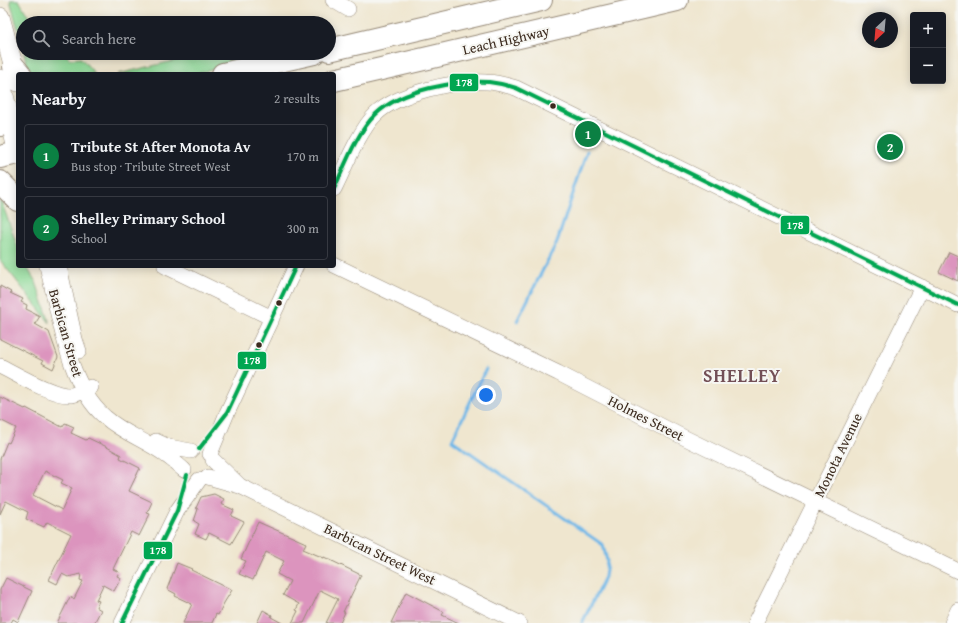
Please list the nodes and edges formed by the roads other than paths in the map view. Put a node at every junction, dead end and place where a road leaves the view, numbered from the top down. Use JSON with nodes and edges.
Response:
{"nodes":[{"id":1,"x":333,"y":0,"type":"edge"},
{"id":2,"x":540,"y":0,"type":"edge"},
{"id":3,"x":677,"y":0,"type":"edge"},
{"id":4,"x":348,"y":9,"type":"dead end"},
{"id":5,"x":0,"y":17,"type":"edge"},
{"id":6,"x":336,"y":48,"type":"edge"},
{"id":7,"x":284,"y":60,"type":"edge"},
{"id":8,"x":232,"y":72,"type":"edge"},
{"id":9,"x":13,"y":76,"type":"edge"},
{"id":10,"x":336,"y":80,"type":"edge"},
{"id":11,"x":10,"y":123,"type":"edge"},
{"id":12,"x":16,"y":146,"type":"edge"},
{"id":13,"x":16,"y":153,"type":"edge"},
{"id":14,"x":0,"y":157,"type":"edge"},
{"id":15,"x":0,"y":182,"type":"edge"},
{"id":16,"x":336,"y":185,"type":"edge"},
{"id":17,"x":16,"y":198,"type":"edge"},
{"id":18,"x":336,"y":267,"type":"edge"},
{"id":19,"x":47,"y":268,"type":"edge"},
{"id":20,"x":59,"y":268,"type":"edge"},
{"id":21,"x":169,"y":268,"type":"edge"},
{"id":22,"x":295,"y":268,"type":"edge"},
{"id":23,"x":922,"y":287,"type":"junction"},
{"id":24,"x":958,"y":305,"type":"edge"},
{"id":25,"x":272,"y":318,"type":"junction"},
{"id":26,"x":0,"y":366,"type":"edge"},
{"id":27,"x":87,"y":389,"type":"junction"},
{"id":28,"x":203,"y":454,"type":"junction"},
{"id":29,"x":194,"y":475,"type":"junction"},
{"id":30,"x":240,"y":486,"type":"junction"},
{"id":31,"x":815,"y":501,"type":"junction"},
{"id":32,"x":958,"y":571,"type":"edge"},
{"id":33,"x":958,"y":610,"type":"edge"},
{"id":34,"x":122,"y":623,"type":"edge"},
{"id":35,"x":519,"y":623,"type":"edge"},
{"id":36,"x":755,"y":623,"type":"edge"},
{"id":37,"x":952,"y":623,"type":"edge"}],
"edges":[{"from":1,"to":4,"type":"street"},
{"from":2,"to":6,"type":"highway"},
{"from":3,"to":10,"type":"highway","name":"Leach Highway"},
{"from":5,"to":9,"type":"main road"},
{"from":7,"to":8,"type":"highway"},
{"from":9,"to":11,"type":"main road"},
{"from":11,"to":12,"type":"main road"},
{"from":13,"to":14,"type":"highway"},
{"from":15,"to":17,"type":"highway"},
{"from":16,"to":23,"type":"street"},
{"from":18,"to":31,"type":"street","name":"Holmes Street"},
{"from":19,"to":27,"type":"street","name":"Barbican Street"},
{"from":20,"to":27,"type":"street","name":"Barbican Street"},
{"from":21,"to":25,"type":"street"},
{"from":22,"to":25,"type":"street"},
{"from":23,"to":24,"type":"street"},
{"from":23,"to":31,"type":"street","name":"Monota Avenue"},
{"from":25,"to":28,"type":"street"},
{"from":26,"to":27,"type":"street"},
{"from":27,"to":28,"type":"street","name":"Barbican Street"},
{"from":27,"to":29,"type":"street","name":"Barbican Street"},
{"from":28,"to":29,"type":"street"},
{"from":28,"to":29,"type":"street"},
{"from":28,"to":30,"type":"street","name":"Barbican Street West"},
{"from":29,"to":30,"type":"street","name":"Barbican Street West"},
{"from":29,"to":34,"type":"street"},
{"from":30,"to":35,"type":"street","name":"Barbican Street West"},
{"from":31,"to":32,"type":"street","name":"Holmes Street"},
{"from":31,"to":36,"type":"street","name":"Monota Avenue"},
{"from":33,"to":37,"type":"street"}]}
